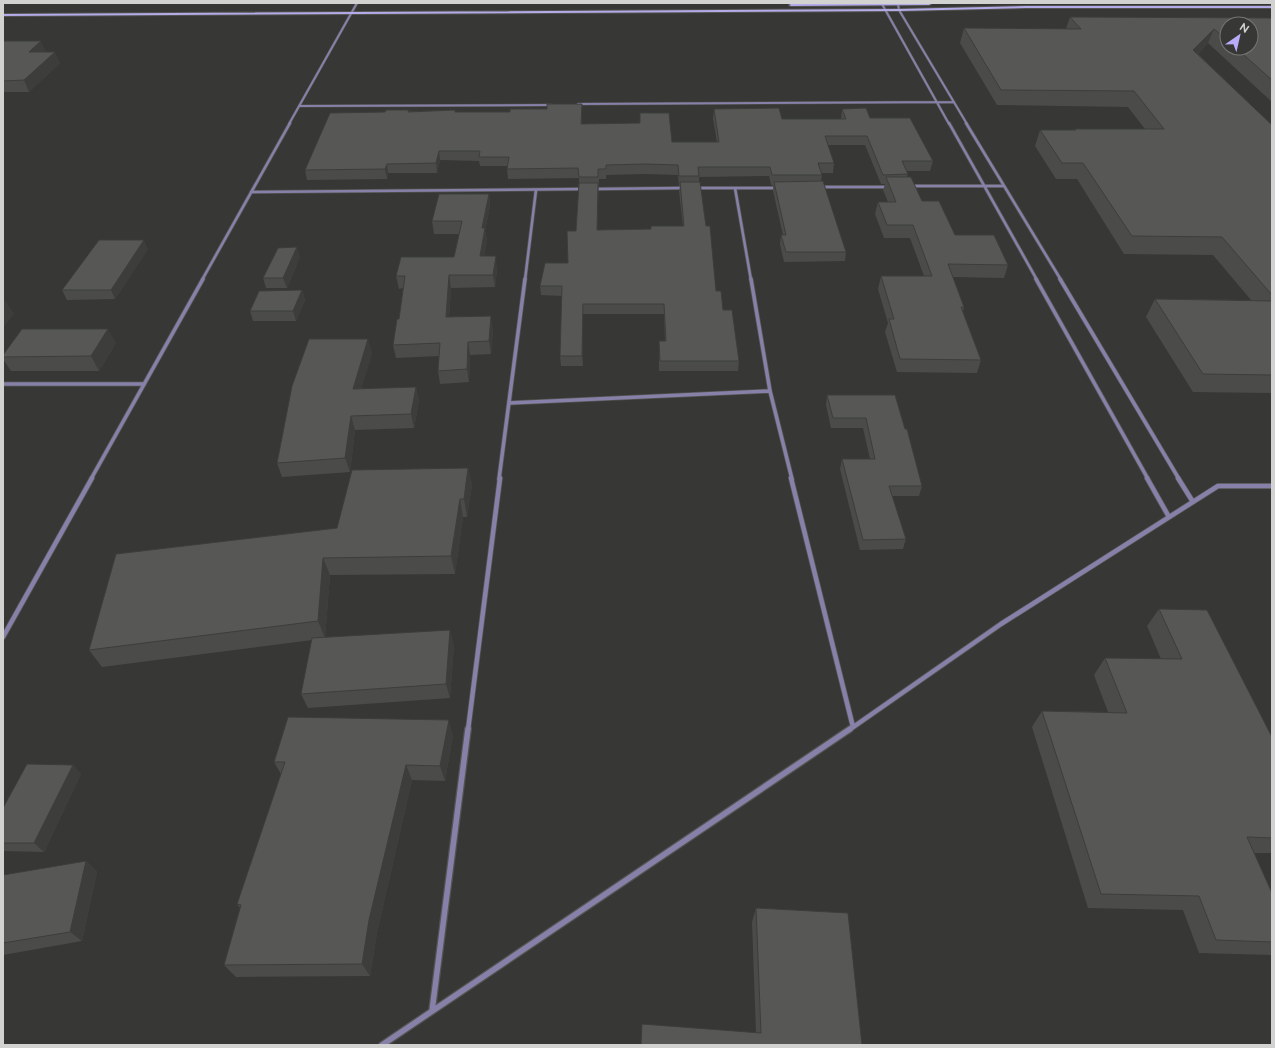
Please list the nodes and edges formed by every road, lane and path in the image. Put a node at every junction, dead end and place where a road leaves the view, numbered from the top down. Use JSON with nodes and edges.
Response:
{"nodes":[{"id":1,"x":356,"y":3,"type":"edge"},
{"id":2,"x":882,"y":4,"type":"junction"},
{"id":3,"x":898,"y":4,"type":"junction"},
{"id":4,"x":1026,"y":6,"type":"junction"},
{"id":5,"x":1272,"y":7,"type":"edge"},
{"id":6,"x":354,"y":8,"type":"junction"},
{"id":7,"x":886,"y":10,"type":"junction"},
{"id":8,"x":899,"y":10,"type":"junction"},
{"id":9,"x":3,"y":11,"type":"edge"},
{"id":10,"x":351,"y":13,"type":"junction"},
{"id":11,"x":3,"y":16,"type":"edge"},
{"id":12,"x":937,"y":102,"type":"junction"},
{"id":13,"x":954,"y":102,"type":"junction"},
{"id":14,"x":572,"y":104,"type":"edge"},
{"id":15,"x":556,"y":105,"type":"edge"},
{"id":16,"x":299,"y":106,"type":"junction"},
{"id":17,"x":891,"y":186,"type":"edge"},
{"id":18,"x":906,"y":186,"type":"edge"},
{"id":19,"x":984,"y":186,"type":"junction"},
{"id":20,"x":1004,"y":186,"type":"junction"},
{"id":21,"x":813,"y":187,"type":"edge"},
{"id":22,"x":688,"y":188,"type":"edge"},
{"id":23,"x":696,"y":188,"type":"edge"},
{"id":24,"x":735,"y":188,"type":"junction"},
{"id":25,"x":782,"y":188,"type":"edge"},
{"id":26,"x":584,"y":189,"type":"edge"},
{"id":27,"x":592,"y":189,"type":"edge"},
{"id":28,"x":536,"y":190,"type":"junction"},
{"id":29,"x":251,"y":192,"type":"junction"},
{"id":30,"x":3,"y":384,"type":"edge"},
{"id":31,"x":144,"y":384,"type":"junction"},
{"id":32,"x":770,"y":391,"type":"junction"},
{"id":33,"x":509,"y":403,"type":"junction"},
{"id":34,"x":1272,"y":486,"type":"edge"},
{"id":35,"x":1193,"y":502,"type":"junction"},
{"id":36,"x":1169,"y":517,"type":"junction"},
{"id":37,"x":3,"y":636,"type":"edge"},
{"id":38,"x":854,"y":727,"type":"junction"},
{"id":39,"x":432,"y":1011,"type":"junction"},
{"id":40,"x":382,"y":1045,"type":"edge"}],
"edges":[{"from":1,"to":6,"type":"street"},
{"from":2,"to":3,"type":"street"},
{"from":2,"to":6,"type":"street"},
{"from":2,"to":7,"type":"street"},
{"from":3,"to":4,"type":"street"},
{"from":3,"to":8,"type":"street"},
{"from":4,"to":5,"type":"street"},
{"from":4,"to":8,"type":"street"},
{"from":6,"to":9,"type":"street"},
{"from":6,"to":10,"type":"street"},
{"from":7,"to":8,"type":"street"},
{"from":7,"to":10,"type":"street"},
{"from":7,"to":12,"type":"street"},
{"from":8,"to":13,"type":"street"},
{"from":10,"to":11,"type":"street"},
{"from":10,"to":16,"type":"street"},
{"from":12,"to":13,"type":"street"},
{"from":12,"to":14,"type":"street"},
{"from":12,"to":19,"type":"street"},
{"from":13,"to":20,"type":"street"},
{"from":15,"to":16,"type":"street"},
{"from":16,"to":29,"type":"street"},
{"from":17,"to":21,"type":"street"},
{"from":18,"to":19,"type":"street"},
{"from":19,"to":20,"type":"street"},
{"from":19,"to":36,"type":"street"},
{"from":20,"to":35,"type":"street"},
{"from":22,"to":27,"type":"street"},
{"from":23,"to":24,"type":"street"},
{"from":24,"to":25,"type":"street"},
{"from":24,"to":32,"type":"street"},
{"from":26,"to":28,"type":"street"},
{"from":28,"to":29,"type":"street"},
{"from":28,"to":33,"type":"street"},
{"from":29,"to":31,"type":"street"},
{"from":30,"to":31,"type":"street"},
{"from":31,"to":37,"type":"street"},
{"from":32,"to":33,"type":"street"},
{"from":32,"to":38,"type":"street"},
{"from":33,"to":39,"type":"street"},
{"from":34,"to":35,"type":"street"},
{"from":35,"to":36,"type":"street"},
{"from":36,"to":38,"type":"street"},
{"from":38,"to":39,"type":"street"},
{"from":39,"to":40,"type":"street"}]}
